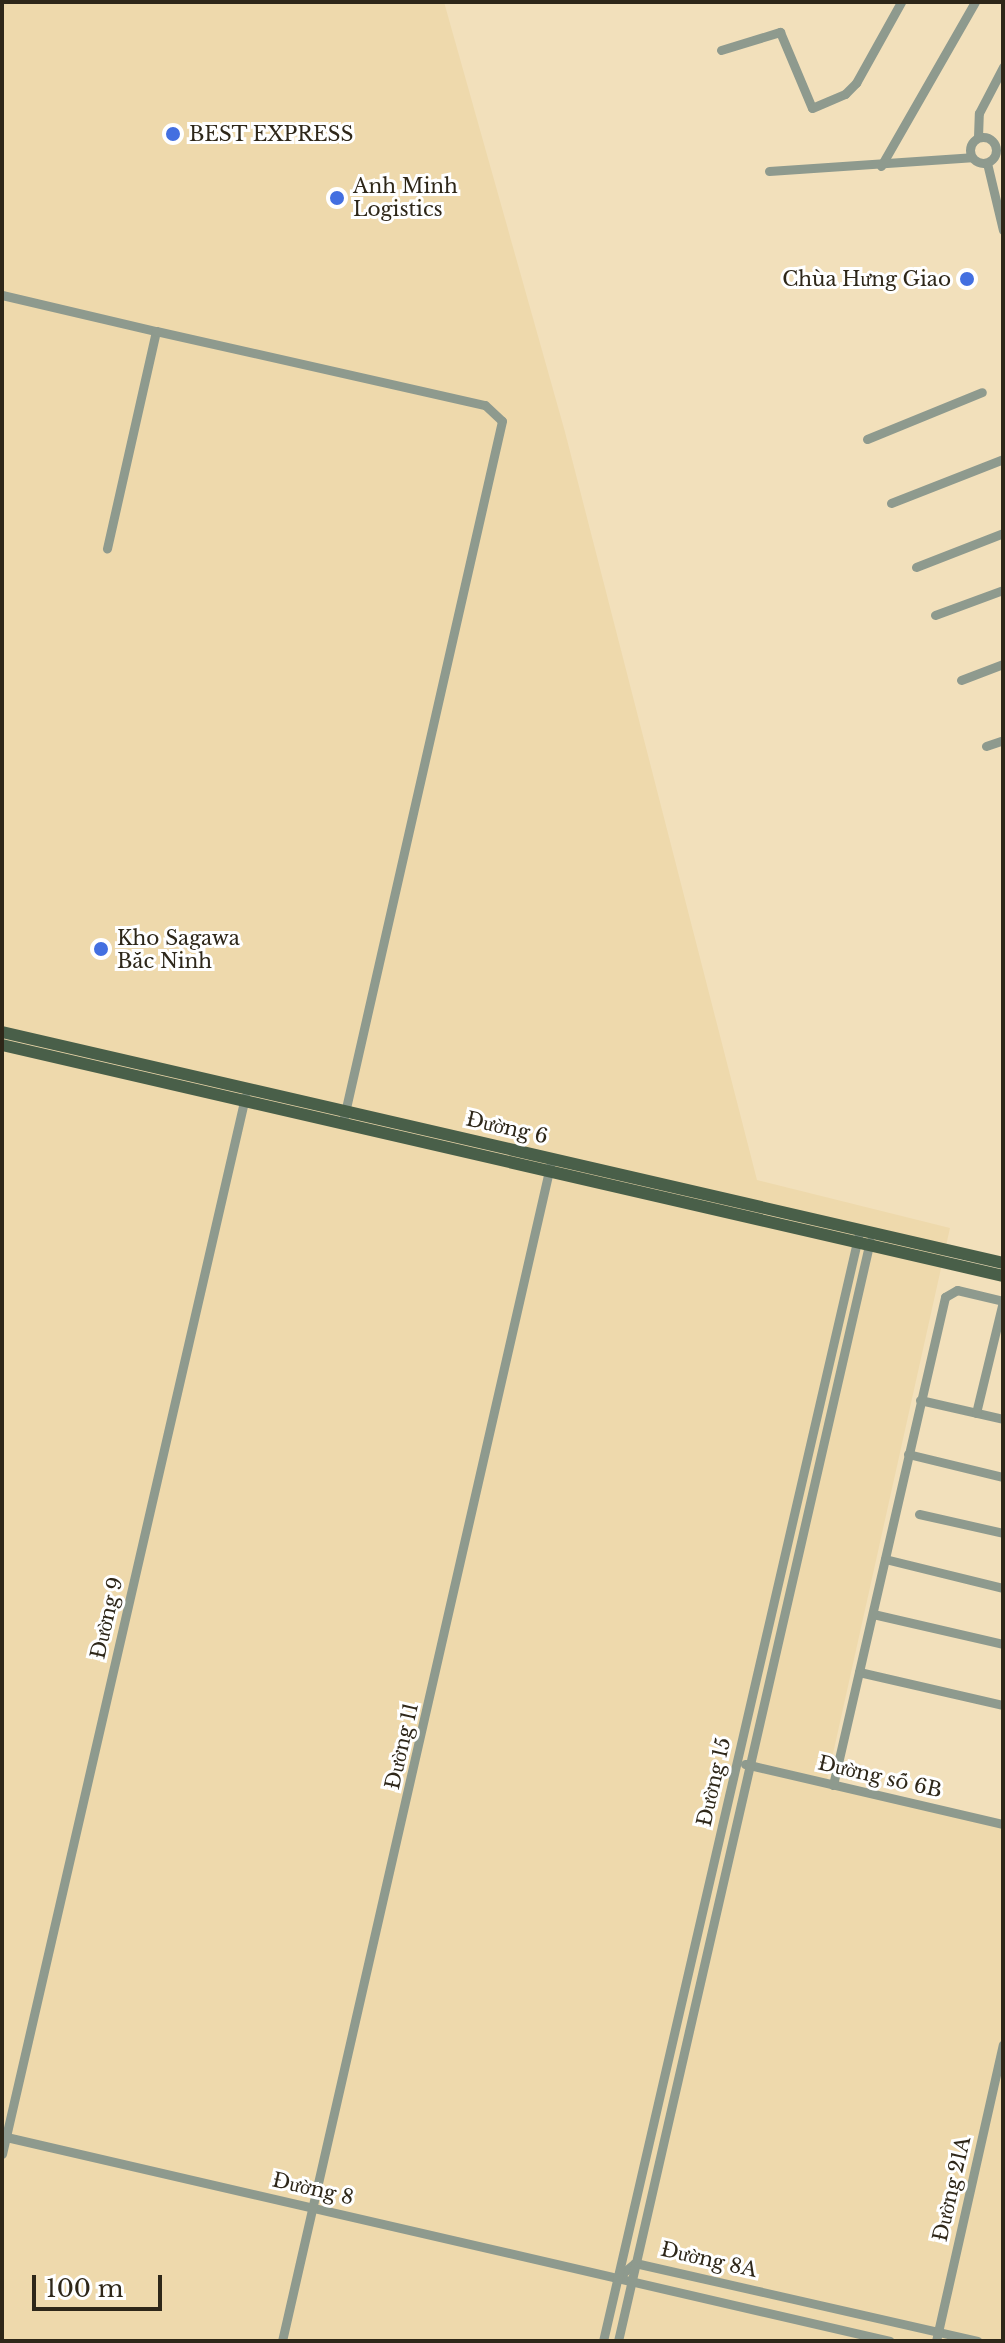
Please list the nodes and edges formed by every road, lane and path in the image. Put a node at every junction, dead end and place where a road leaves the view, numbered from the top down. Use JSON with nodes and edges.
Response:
{"nodes":[{"id":1,"x":901,"y":2,"type":"edge"},
{"id":2,"x":975,"y":2,"type":"edge"},
{"id":3,"x":721,"y":50,"type":"dead end"},
{"id":4,"x":1003,"y":68,"type":"edge"},
{"id":5,"x":978,"y":137,"type":"junction"},
{"id":6,"x":999,"y":146,"type":"edge"},
{"id":7,"x":972,"y":157,"type":"junction"},
{"id":8,"x":994,"y":161,"type":"edge"},
{"id":9,"x":881,"y":166,"type":"junction"},
{"id":10,"x":769,"y":171,"type":"dead end"},
{"id":11,"x":1003,"y":230,"type":"edge"},
{"id":12,"x":2,"y":295,"type":"edge"},
{"id":13,"x":156,"y":331,"type":"junction"},
{"id":14,"x":982,"y":392,"type":"dead end"},
{"id":15,"x":867,"y":439,"type":"dead end"},
{"id":16,"x":1003,"y":459,"type":"edge"},
{"id":17,"x":891,"y":503,"type":"dead end"},
{"id":18,"x":1003,"y":533,"type":"edge"},
{"id":19,"x":107,"y":549,"type":"dead end"},
{"id":20,"x":916,"y":567,"type":"dead end"},
{"id":21,"x":1003,"y":590,"type":"edge"},
{"id":22,"x":935,"y":615,"type":"dead end"},
{"id":23,"x":1003,"y":664,"type":"edge"},
{"id":24,"x":961,"y":680,"type":"dead end"},
{"id":25,"x":1003,"y":740,"type":"edge"},
{"id":26,"x":986,"y":746,"type":"dead end"},
{"id":27,"x":2,"y":1032,"type":"edge"},
{"id":28,"x":2,"y":1045,"type":"edge"},
{"id":29,"x":247,"y":1089,"type":"junction"},
{"id":30,"x":244,"y":1103,"type":"junction"},
{"id":31,"x":345,"y":1111,"type":"junction"},
{"id":32,"x":342,"y":1125,"type":"junction"},
{"id":33,"x":551,"y":1164,"type":"junction"},
{"id":34,"x":864,"y":1238,"type":"junction"},
{"id":35,"x":1003,"y":1263,"type":"edge"},
{"id":36,"x":1003,"y":1276,"type":"edge"},
{"id":37,"x":1003,"y":1301,"type":"edge"},
{"id":38,"x":920,"y":1400,"type":"junction"},
{"id":39,"x":976,"y":1413,"type":"junction"},
{"id":40,"x":1003,"y":1419,"type":"edge"},
{"id":41,"x":822,"y":1420,"type":"junction"},
{"id":42,"x":908,"y":1454,"type":"junction"},
{"id":43,"x":1003,"y":1477,"type":"edge"},
{"id":44,"x":919,"y":1514,"type":"dead end"},
{"id":45,"x":1003,"y":1533,"type":"edge"},
{"id":46,"x":885,"y":1559,"type":"junction"},
{"id":47,"x":1003,"y":1588,"type":"edge"},
{"id":48,"x":873,"y":1614,"type":"junction"},
{"id":49,"x":1003,"y":1644,"type":"edge"},
{"id":50,"x":859,"y":1672,"type":"junction"},
{"id":51,"x":1003,"y":1705,"type":"edge"},
{"id":52,"x":737,"y":1763,"type":"junction"},
{"id":53,"x":750,"y":1765,"type":"junction"},
{"id":54,"x":833,"y":1785,"type":"junction"},
{"id":55,"x":1003,"y":1824,"type":"edge"},
{"id":56,"x":1003,"y":2044,"type":"edge"},
{"id":57,"x":4,"y":2136,"type":"edge"},
{"id":58,"x":2,"y":2154,"type":"edge"},
{"id":59,"x":312,"y":2208,"type":"junction"},
{"id":60,"x":635,"y":2263,"type":"junction"},
{"id":61,"x":617,"y":2278,"type":"junction"},
{"id":62,"x":631,"y":2282,"type":"junction"},
{"id":63,"x":937,"y":2337,"type":"edge"},
{"id":64,"x":282,"y":2341,"type":"edge"},
{"id":65,"x":603,"y":2341,"type":"edge"},
{"id":66,"x":618,"y":2341,"type":"edge"},
{"id":67,"x":890,"y":2341,"type":"edge"},
{"id":68,"x":977,"y":2341,"type":"edge"}],
"edges":[{"from":1,"to":3,"type":"street"},
{"from":2,"to":9,"type":"street"},
{"from":4,"to":5,"type":"street"},
{"from":5,"to":6,"type":"street"},
{"from":5,"to":7,"type":"street"},
{"from":6,"to":8,"type":"street"},
{"from":7,"to":8,"type":"street"},
{"from":7,"to":9,"type":"street"},
{"from":8,"to":11,"type":"street"},
{"from":9,"to":10,"type":"street"},
{"from":12,"to":13,"type":"street"},
{"from":13,"to":19,"type":"street"},
{"from":13,"to":31,"type":"street"},
{"from":14,"to":15,"type":"street"},
{"from":16,"to":17,"type":"street"},
{"from":18,"to":20,"type":"street"},
{"from":21,"to":22,"type":"street"},
{"from":23,"to":24,"type":"street"},
{"from":25,"to":26,"type":"street"},
{"from":27,"to":29,"type":"main road","name":"Đường 6"},
{"from":28,"to":30,"type":"main road","name":"Đường 6"},
{"from":29,"to":30,"type":"street","name":"Đường 9"},
{"from":29,"to":31,"type":"main road","name":"Đường 6"},
{"from":30,"to":32,"type":"main road","name":"Đường 6"},
{"from":30,"to":57,"type":"street","name":"Đường 9"},
{"from":31,"to":32,"type":"street"},
{"from":31,"to":33,"type":"main road","name":"Đường 6"},
{"from":32,"to":33,"type":"main road","name":"Đường 6"},
{"from":33,"to":34,"type":"main road","name":"Đường 6"},
{"from":33,"to":59,"type":"street","name":"Đường 11"},
{"from":34,"to":35,"type":"main road","name":"Đường 6"},
{"from":34,"to":36,"type":"main road","name":"Đường 6"},
{"from":34,"to":41,"type":"street","name":"Đường 15"},
{"from":37,"to":38,"type":"street"},
{"from":37,"to":39,"type":"street"},
{"from":38,"to":39,"type":"street"},
{"from":38,"to":42,"type":"street"},
{"from":39,"to":40,"type":"street"},
{"from":41,"to":52,"type":"street","name":"Đường 15"},
{"from":41,"to":53,"type":"street","name":"Đường 15"},
{"from":42,"to":43,"type":"street"},
{"from":42,"to":46,"type":"street"},
{"from":44,"to":45,"type":"street"},
{"from":46,"to":47,"type":"street"},
{"from":46,"to":48,"type":"street"},
{"from":48,"to":49,"type":"street"},
{"from":48,"to":50,"type":"street"},
{"from":50,"to":51,"type":"street"},
{"from":50,"to":54,"type":"street"},
{"from":52,"to":53,"type":"street","name":"Đường số 6B"},
{"from":52,"to":61,"type":"street","name":"Đường 15"},
{"from":53,"to":54,"type":"street","name":"Đường số 6B"},
{"from":53,"to":60,"type":"street","name":"Đường 15"},
{"from":54,"to":55,"type":"street","name":"Đường số 6B"},
{"from":56,"to":63,"type":"street","name":"Đường 21A"},
{"from":57,"to":58,"type":"street","name":"Đường 9"},
{"from":57,"to":59,"type":"street","name":"Đường 8"},
{"from":59,"to":61,"type":"street","name":"Đường 8"},
{"from":59,"to":64,"type":"street","name":"Đường 11"},
{"from":60,"to":61,"type":"street","name":"Đường 8A"},
{"from":60,"to":62,"type":"street","name":"Đường 15"},
{"from":60,"to":63,"type":"street","name":"Đường 8A"},
{"from":61,"to":62,"type":"street","name":"Đường 8A"},
{"from":61,"to":65,"type":"street","name":"Đường 15"},
{"from":62,"to":66,"type":"street","name":"Đường 15"},
{"from":62,"to":67,"type":"street","name":"Đường 8A"},
{"from":63,"to":68,"type":"street","name":"Đường 8A"}]}
